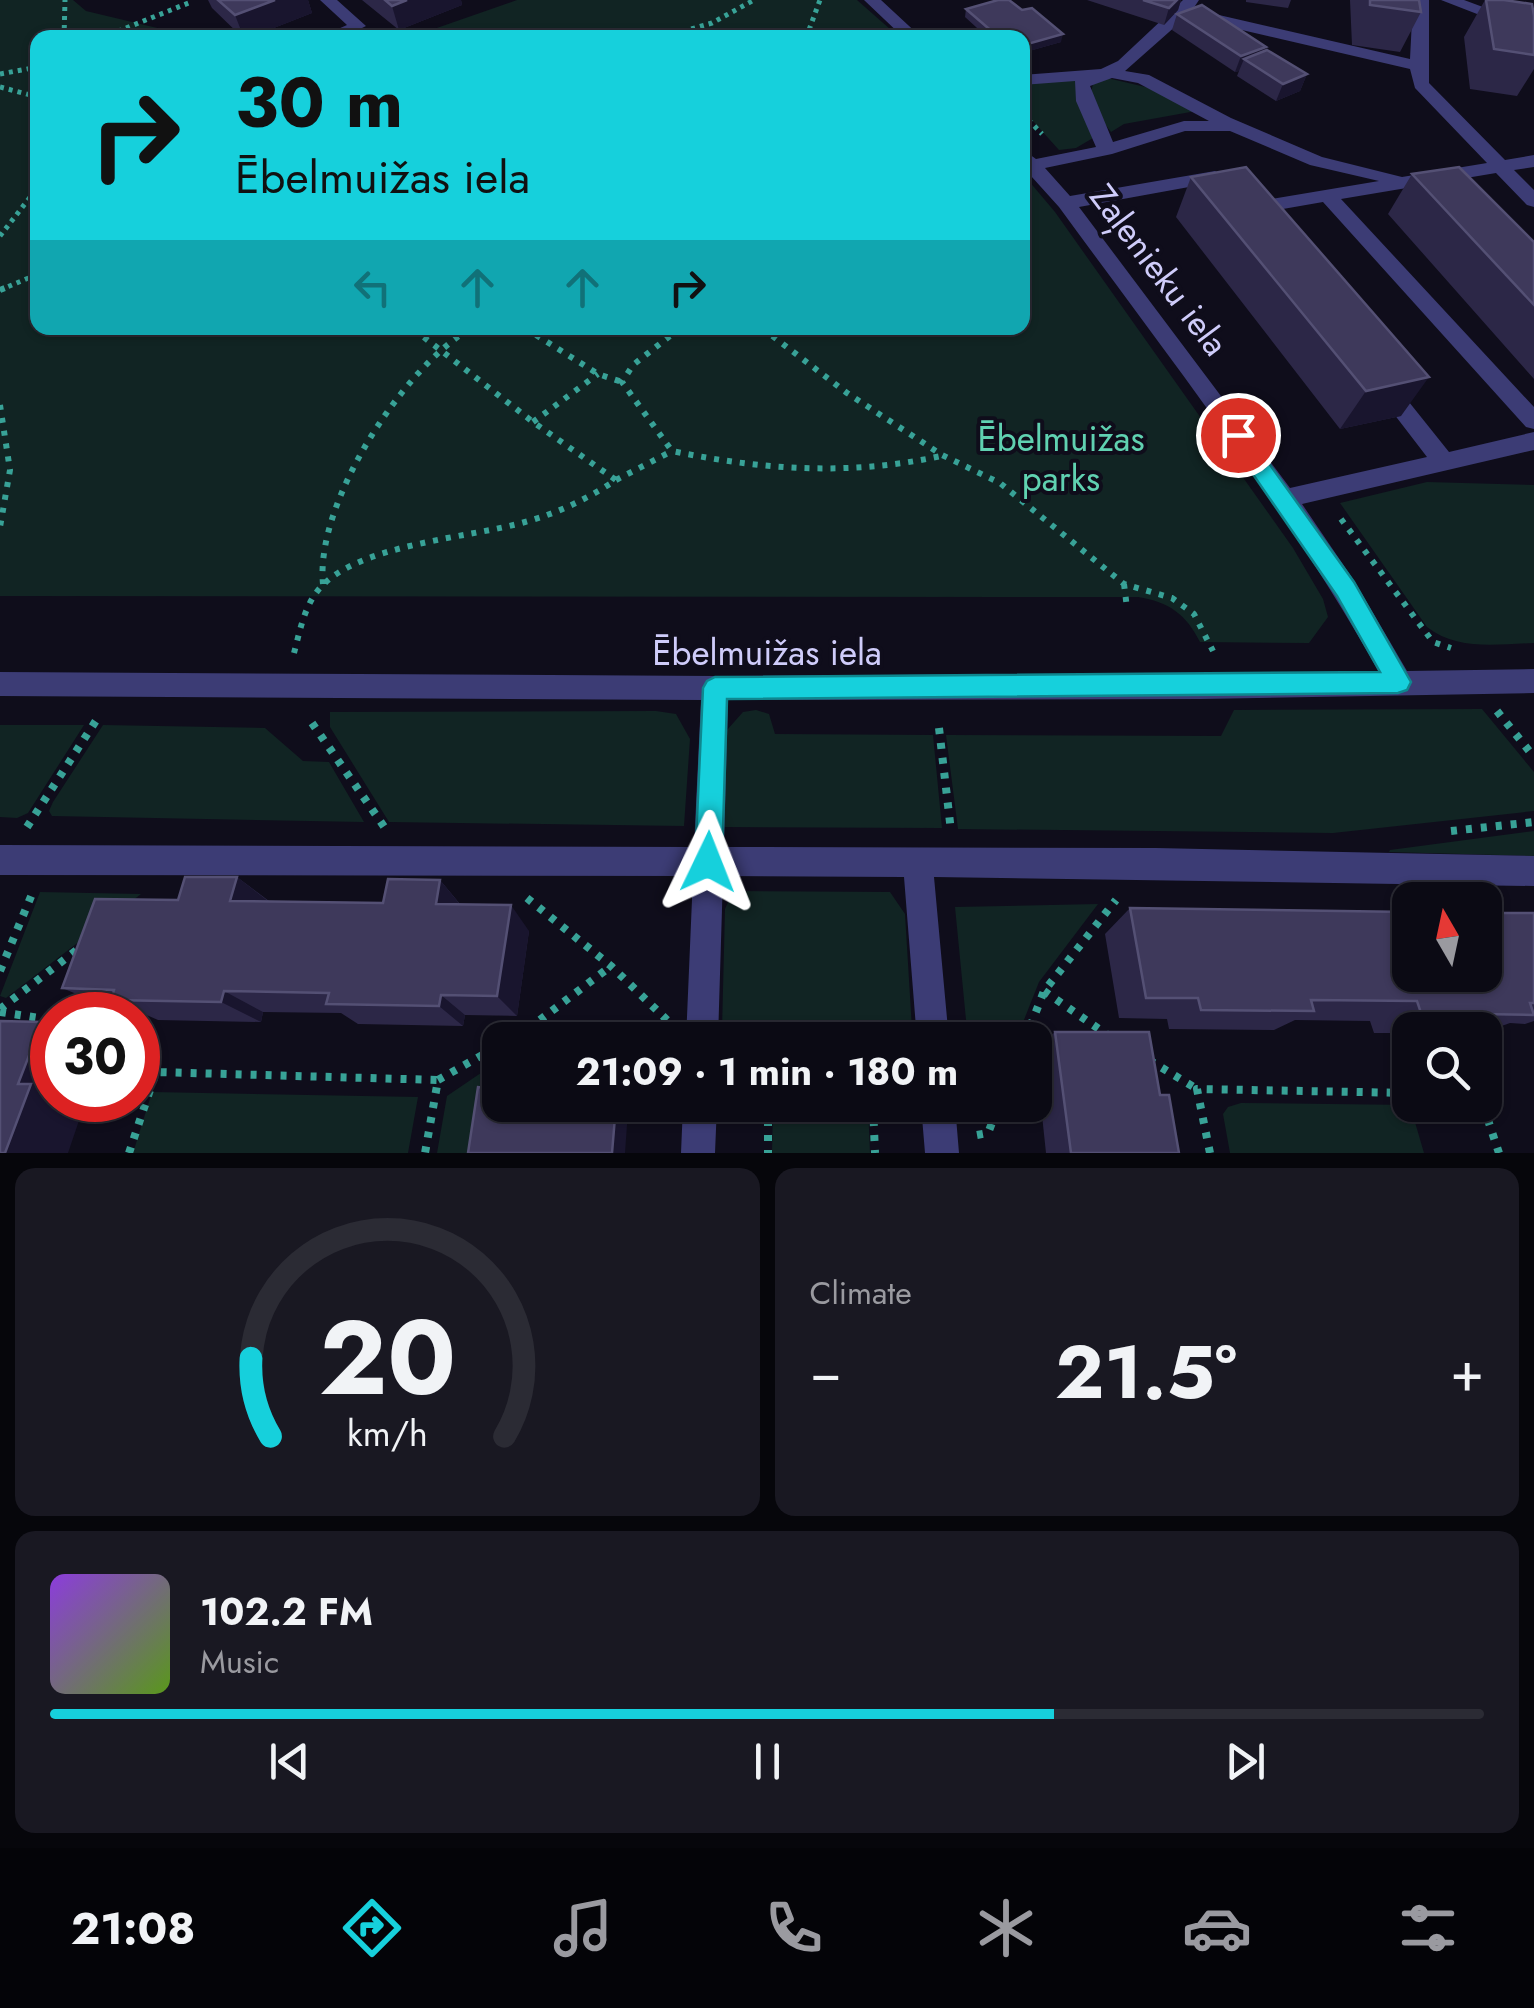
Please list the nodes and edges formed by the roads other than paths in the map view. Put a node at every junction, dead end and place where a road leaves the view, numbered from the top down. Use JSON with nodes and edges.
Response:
{"nodes":[{"id":1,"x":328,"y":0,"type":"edge"},
{"id":2,"x":872,"y":0,"type":"edge"},
{"id":3,"x":1422,"y":0,"type":"edge"},
{"id":4,"x":1448,"y":0,"type":"edge"},
{"id":5,"x":1187,"y":6,"type":"edge"},
{"id":6,"x":347,"y":30,"type":"edge"},
{"id":7,"x":905,"y":30,"type":"edge"},
{"id":8,"x":1534,"y":31,"type":"edge"},
{"id":9,"x":1418,"y":66,"type":"junction"},
{"id":10,"x":1099,"y":74,"type":"junction"},
{"id":11,"x":1030,"y":79,"type":"edge"},
{"id":12,"x":1238,"y":128,"type":"junction"},
{"id":13,"x":1106,"y":150,"type":"junction"},
{"id":14,"x":1030,"y":159,"type":"edge"},
{"id":15,"x":1534,"y":161,"type":"edge"},
{"id":16,"x":1030,"y":162,"type":"edge"},
{"id":17,"x":1496,"y":165,"type":"junction"},
{"id":18,"x":1404,"y":181,"type":"junction"},
{"id":19,"x":1327,"y":195,"type":"junction"},
{"id":20,"x":1534,"y":201,"type":"edge"},
{"id":21,"x":1066,"y":203,"type":"junction"},
{"id":22,"x":1373,"y":373,"type":"edge"},
{"id":23,"x":1534,"y":421,"type":"edge"},
{"id":24,"x":1534,"y":441,"type":"edge"},
{"id":25,"x":1444,"y":462,"type":"junction"},
{"id":26,"x":1285,"y":499,"type":"junction"},
{"id":27,"x":1534,"y":681,"type":"edge"},
{"id":28,"x":1398,"y":682,"type":"junction"},
{"id":29,"x":0,"y":684,"type":"edge"},
{"id":30,"x":715,"y":688,"type":"junction"},
{"id":31,"x":0,"y":860,"type":"edge"},
{"id":32,"x":708,"y":862,"type":"junction"},
{"id":33,"x":918,"y":863,"type":"junction"},
{"id":34,"x":1534,"y":871,"type":"edge"},
{"id":35,"x":703,"y":1022,"type":"edge"},
{"id":36,"x":931,"y":1022,"type":"edge"},
{"id":37,"x":699,"y":1122,"type":"edge"},
{"id":38,"x":939,"y":1122,"type":"edge"},
{"id":39,"x":698,"y":1153,"type":"edge"},
{"id":40,"x":942,"y":1153,"type":"edge"}],
"edges":[{"from":1,"to":6,"type":"street"},
{"from":2,"to":7,"type":"street"},
{"from":3,"to":9,"type":"street"},
{"from":4,"to":8,"type":"street"},
{"from":5,"to":9,"type":"street"},
{"from":5,"to":10,"type":"street"},
{"from":9,"to":17,"type":"street"},
{"from":10,"to":11,"type":"street"},
{"from":10,"to":12,"type":"street"},
{"from":10,"to":13,"type":"street"},
{"from":12,"to":13,"type":"street"},
{"from":12,"to":18,"type":"street"},
{"from":13,"to":14,"type":"street"},
{"from":15,"to":17,"type":"street"},
{"from":16,"to":21,"type":"street","name":"Zaļenieku iela"},
{"from":17,"to":18,"type":"street"},
{"from":17,"to":20,"type":"street"},
{"from":18,"to":19,"type":"street"},
{"from":19,"to":21,"type":"street"},
{"from":19,"to":23,"type":"street"},
{"from":21,"to":26,"type":"street","name":"Zaļenieku iela"},
{"from":22,"to":25,"type":"street"},
{"from":24,"to":25,"type":"street"},
{"from":25,"to":26,"type":"street"},
{"from":26,"to":28,"type":"street","name":"Zaļenieku iela"},
{"from":27,"to":28,"type":"street","name":"Ēbelmuižas iela"},
{"from":28,"to":30,"type":"street","name":"Ēbelmuižas iela"},
{"from":29,"to":30,"type":"street","name":"Ēbelmuižas iela"},
{"from":30,"to":32,"type":"street"},
{"from":31,"to":32,"type":"street"},
{"from":32,"to":33,"type":"street"},
{"from":32,"to":35,"type":"street"},
{"from":33,"to":34,"type":"street"},
{"from":33,"to":36,"type":"street"},
{"from":37,"to":39,"type":"street"},
{"from":38,"to":40,"type":"street"}]}
